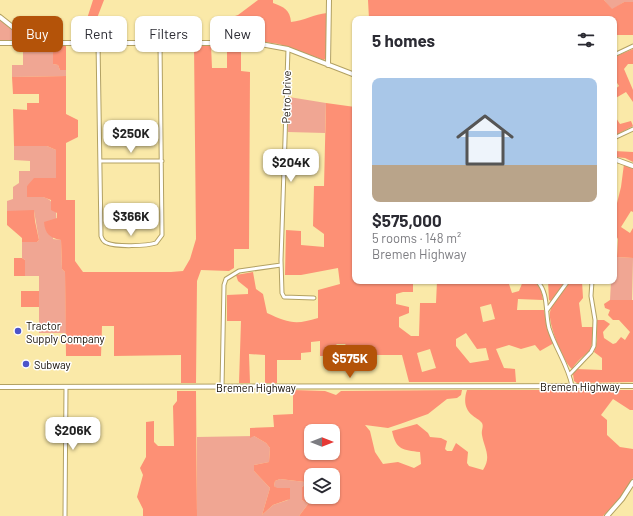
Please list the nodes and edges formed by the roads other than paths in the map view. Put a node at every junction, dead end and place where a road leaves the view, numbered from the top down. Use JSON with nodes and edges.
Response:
{"nodes":[{"id":1,"x":328,"y":0,"type":"edge"},
{"id":2,"x":0,"y":16,"type":"edge"},
{"id":3,"x":12,"y":26,"type":"edge"},
{"id":4,"x":202,"y":42,"type":"edge"},
{"id":5,"x":0,"y":43,"type":"edge"},
{"id":6,"x":12,"y":43,"type":"edge"},
{"id":7,"x":633,"y":46,"type":"edge"},
{"id":8,"x":288,"y":49,"type":"junction"},
{"id":9,"x":98,"y":52,"type":"edge"},
{"id":10,"x":160,"y":52,"type":"edge"},
{"id":11,"x":617,"y":54,"type":"edge"},
{"id":12,"x":328,"y":65,"type":"junction"},
{"id":13,"x":352,"y":74,"type":"edge"},
{"id":14,"x":633,"y":129,"type":"edge"},
{"id":15,"x":617,"y":137,"type":"edge"},
{"id":16,"x":617,"y":160,"type":"edge"},
{"id":17,"x":100,"y":161,"type":"junction"},
{"id":18,"x":162,"y":161,"type":"junction"},
{"id":19,"x":633,"y":166,"type":"edge"},
{"id":20,"x":281,"y":265,"type":"junction"},
{"id":21,"x":539,"y":284,"type":"edge"},
{"id":22,"x":566,"y":284,"type":"edge"},
{"id":23,"x":592,"y":284,"type":"edge"},
{"id":24,"x":314,"y":298,"type":"dead end"},
{"id":25,"x":547,"y":311,"type":"junction"},
{"id":26,"x":570,"y":374,"type":"junction"},
{"id":27,"x":572,"y":386,"type":"junction"},
{"id":28,"x":633,"y":386,"type":"edge"},
{"id":29,"x":0,"y":387,"type":"edge"},
{"id":30,"x":66,"y":387,"type":"junction"},
{"id":31,"x":222,"y":387,"type":"junction"},
{"id":32,"x":633,"y":482,"type":"edge"},
{"id":33,"x":65,"y":516,"type":"edge"},
{"id":34,"x":607,"y":516,"type":"edge"}],
"edges":[{"from":1,"to":12,"type":"main road"},
{"from":2,"to":3,"type":"main road"},
{"from":4,"to":8,"type":"main road"},
{"from":5,"to":6,"type":"main road"},
{"from":7,"to":11,"type":"street"},
{"from":8,"to":12,"type":"main road"},
{"from":8,"to":20,"type":"street","name":"Petro Drive"},
{"from":9,"to":17,"type":"street"},
{"from":10,"to":18,"type":"street"},
{"from":12,"to":13,"type":"main road"},
{"from":14,"to":15,"type":"street"},
{"from":16,"to":19,"type":"main road"},
{"from":17,"to":18,"type":"street"},
{"from":17,"to":18,"type":"street"},
{"from":20,"to":24,"type":"street","name":"Petro Drive"},
{"from":20,"to":31,"type":"street"},
{"from":21,"to":25,"type":"street"},
{"from":22,"to":25,"type":"street"},
{"from":23,"to":26,"type":"street"},
{"from":25,"to":26,"type":"street"},
{"from":26,"to":27,"type":"street"},
{"from":27,"to":28,"type":"main road","name":"Bremen Highway"},
{"from":27,"to":31,"type":"main road","name":"Bremen Highway"},
{"from":29,"to":30,"type":"main road","name":"Bremen Highway"},
{"from":30,"to":31,"type":"main road","name":"Bremen Highway"},
{"from":30,"to":33,"type":"street"},
{"from":32,"to":34,"type":"main road"}]}
